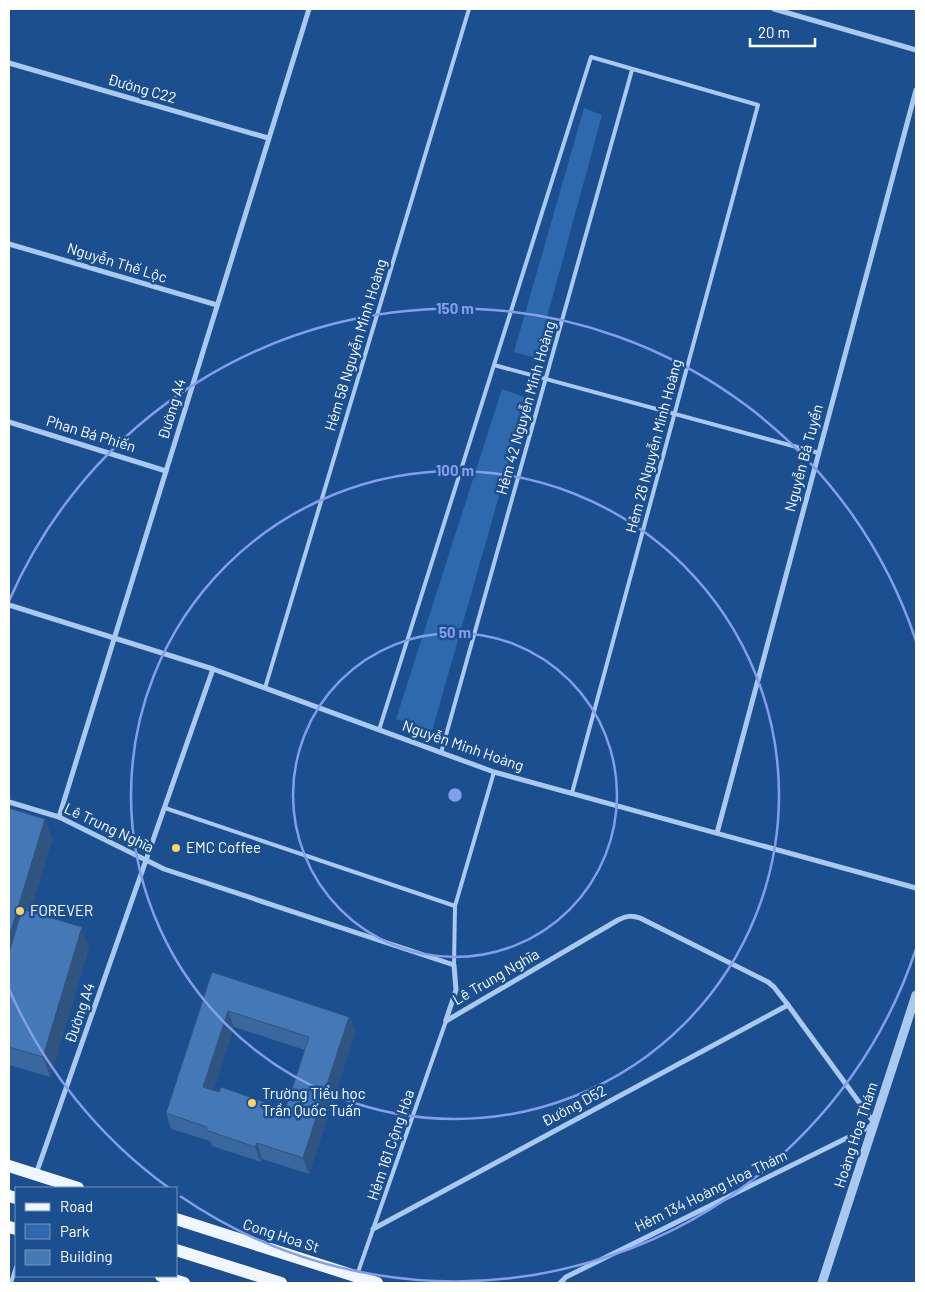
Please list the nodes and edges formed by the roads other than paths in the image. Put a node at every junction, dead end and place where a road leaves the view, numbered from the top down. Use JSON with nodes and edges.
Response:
{"nodes":[{"id":1,"x":309,"y":9,"type":"edge"},
{"id":2,"x":469,"y":9,"type":"edge"},
{"id":3,"x":774,"y":9,"type":"edge"},
{"id":4,"x":916,"y":50,"type":"edge"},
{"id":5,"x":9,"y":63,"type":"edge"},
{"id":6,"x":632,"y":70,"type":"junction"},
{"id":7,"x":916,"y":90,"type":"edge"},
{"id":8,"x":268,"y":138,"type":"junction"},
{"id":9,"x":9,"y":244,"type":"edge"},
{"id":10,"x":217,"y":306,"type":"junction"},
{"id":11,"x":494,"y":365,"type":"junction"},
{"id":12,"x":546,"y":380,"type":"junction"},
{"id":13,"x":674,"y":414,"type":"junction"},
{"id":14,"x":9,"y":422,"type":"edge"},
{"id":15,"x":819,"y":453,"type":"junction"},
{"id":16,"x":166,"y":471,"type":"junction"},
{"id":17,"x":9,"y":605,"type":"edge"},
{"id":18,"x":114,"y":638,"type":"junction"},
{"id":19,"x":213,"y":669,"type":"junction"},
{"id":20,"x":265,"y":688,"type":"junction"},
{"id":21,"x":379,"y":730,"type":"junction"},
{"id":22,"x":441,"y":753,"type":"junction"},
{"id":23,"x":494,"y":772,"type":"junction"},
{"id":24,"x":572,"y":793,"type":"junction"},
{"id":25,"x":9,"y":802,"type":"edge"},
{"id":26,"x":165,"y":808,"type":"junction"},
{"id":27,"x":59,"y":818,"type":"junction"},
{"id":28,"x":717,"y":833,"type":"junction"},
{"id":29,"x":147,"y":860,"type":"junction"},
{"id":30,"x":916,"y":888,"type":"edge"},
{"id":31,"x":455,"y":906,"type":"junction"},
{"id":32,"x":454,"y":965,"type":"junction"},
{"id":33,"x":916,"y":995,"type":"edge"},
{"id":34,"x":788,"y":1005,"type":"junction"},
{"id":35,"x":446,"y":1021,"type":"junction"},
{"id":36,"x":874,"y":1124,"type":"junction"},
{"id":37,"x":9,"y":1166,"type":"edge"},
{"id":38,"x":36,"y":1175,"type":"junction"},
{"id":39,"x":75,"y":1187,"type":"edge"},
{"id":40,"x":178,"y":1220,"type":"edge"},
{"id":41,"x":373,"y":1229,"type":"junction"},
{"id":42,"x":178,"y":1251,"type":"edge"},
{"id":43,"x":15,"y":1270,"type":"edge"},
{"id":44,"x":164,"y":1277,"type":"edge"},
{"id":45,"x":356,"y":1277,"type":"junction"},
{"id":46,"x":11,"y":1283,"type":"edge"},
{"id":47,"x":184,"y":1283,"type":"edge"},
{"id":48,"x":281,"y":1283,"type":"edge"},
{"id":49,"x":377,"y":1283,"type":"edge"},
{"id":50,"x":560,"y":1283,"type":"edge"},
{"id":51,"x":822,"y":1283,"type":"edge"}],
"edges":[{"from":1,"to":8,"type":"street","name":"Đường A4"},
{"from":2,"to":20,"type":"lane","name":"Hẻm 58 Nguyễn Minh Hoàng"},
{"from":3,"to":4,"type":"street"},
{"from":5,"to":8,"type":"street","name":"Đường C22"},
{"from":6,"to":11,"type":"lane"},
{"from":6,"to":12,"type":"lane","name":"Hẻm 42 Nguyễn Minh Hoàng"},
{"from":6,"to":13,"type":"lane","name":"Hẻm 26 Nguyễn Minh Hoàng"},
{"from":7,"to":15,"type":"street","name":"Nguyễn Bá Tuyển"},
{"from":8,"to":10,"type":"street","name":"Đường A4"},
{"from":9,"to":10,"type":"street","name":"Nguyễn Thế Lộc"},
{"from":10,"to":16,"type":"street","name":"Đường A4"},
{"from":11,"to":12,"type":"lane"},
{"from":11,"to":21,"type":"lane"},
{"from":12,"to":13,"type":"lane"},
{"from":12,"to":22,"type":"lane","name":"Hẻm 42 Nguyễn Minh Hoàng"},
{"from":13,"to":15,"type":"lane"},
{"from":13,"to":24,"type":"lane","name":"Hẻm 26 Nguyễn Minh Hoàng"},
{"from":14,"to":16,"type":"street","name":"Phan Bá Phiến"},
{"from":15,"to":28,"type":"street","name":"Nguyễn Bá Tuyển"},
{"from":16,"to":18,"type":"street","name":"Đường A4"},
{"from":17,"to":18,"type":"street","name":"Nguyễn Minh Hoàng"},
{"from":18,"to":19,"type":"street","name":"Nguyễn Minh Hoàng"},
{"from":18,"to":27,"type":"street","name":"Đường A4"},
{"from":19,"to":20,"type":"street","name":"Nguyễn Minh Hoàng"},
{"from":19,"to":26,"type":"street","name":"Đường A4"},
{"from":20,"to":21,"type":"street","name":"Nguyễn Minh Hoàng"},
{"from":21,"to":22,"type":"street","name":"Nguyễn Minh Hoàng"},
{"from":22,"to":23,"type":"street","name":"Nguyễn Minh Hoàng"},
{"from":23,"to":24,"type":"street","name":"Nguyễn Minh Hoàng"},
{"from":23,"to":31,"type":"lane"},
{"from":24,"to":28,"type":"street","name":"Nguyễn Minh Hoàng"},
{"from":25,"to":27,"type":"street","name":"Lê Trung Nghĩa"},
{"from":26,"to":29,"type":"street","name":"Đường A4"},
{"from":26,"to":31,"type":"lane"},
{"from":27,"to":29,"type":"street","name":"Lê Trung Nghĩa"},
{"from":28,"to":30,"type":"street","name":"Nguyễn Minh Hoàng"},
{"from":29,"to":32,"type":"street","name":"Lê Trung Nghĩa"},
{"from":29,"to":38,"type":"street","name":"Đường A4"},
{"from":31,"to":32,"type":"lane"},
{"from":32,"to":35,"type":"street","name":"Lê Trung Nghĩa"},
{"from":33,"to":36,"type":"street","name":"Hoàng Hoa Thám"},
{"from":34,"to":35,"type":"street","name":"Lê Trung Nghĩa"},
{"from":34,"to":36,"type":"street","name":"Lê Trung Nghĩa"},
{"from":34,"to":41,"type":"street","name":"Đường D52"},
{"from":35,"to":41,"type":"lane","name":"Hẻm 161 Cộng Hòa"},
{"from":36,"to":50,"type":"street","name":"Hẻm 134 Hoàng Hoa Thám"},
{"from":36,"to":51,"type":"street","name":"Hoàng Hoa Thám"},
{"from":37,"to":38,"type":"main road"},
{"from":38,"to":39,"type":"main road"},
{"from":40,"to":45,"type":"main road","name":"Cong Hoa St"},
{"from":41,"to":45,"type":"lane","name":"Hẻm 161 Cộng Hòa"},
{"from":42,"to":48,"type":"main road"},
{"from":43,"to":46,"type":"lane"},
{"from":44,"to":47,"type":"main road"},
{"from":45,"to":49,"type":"main road","name":"Cong Hoa St"}]}
